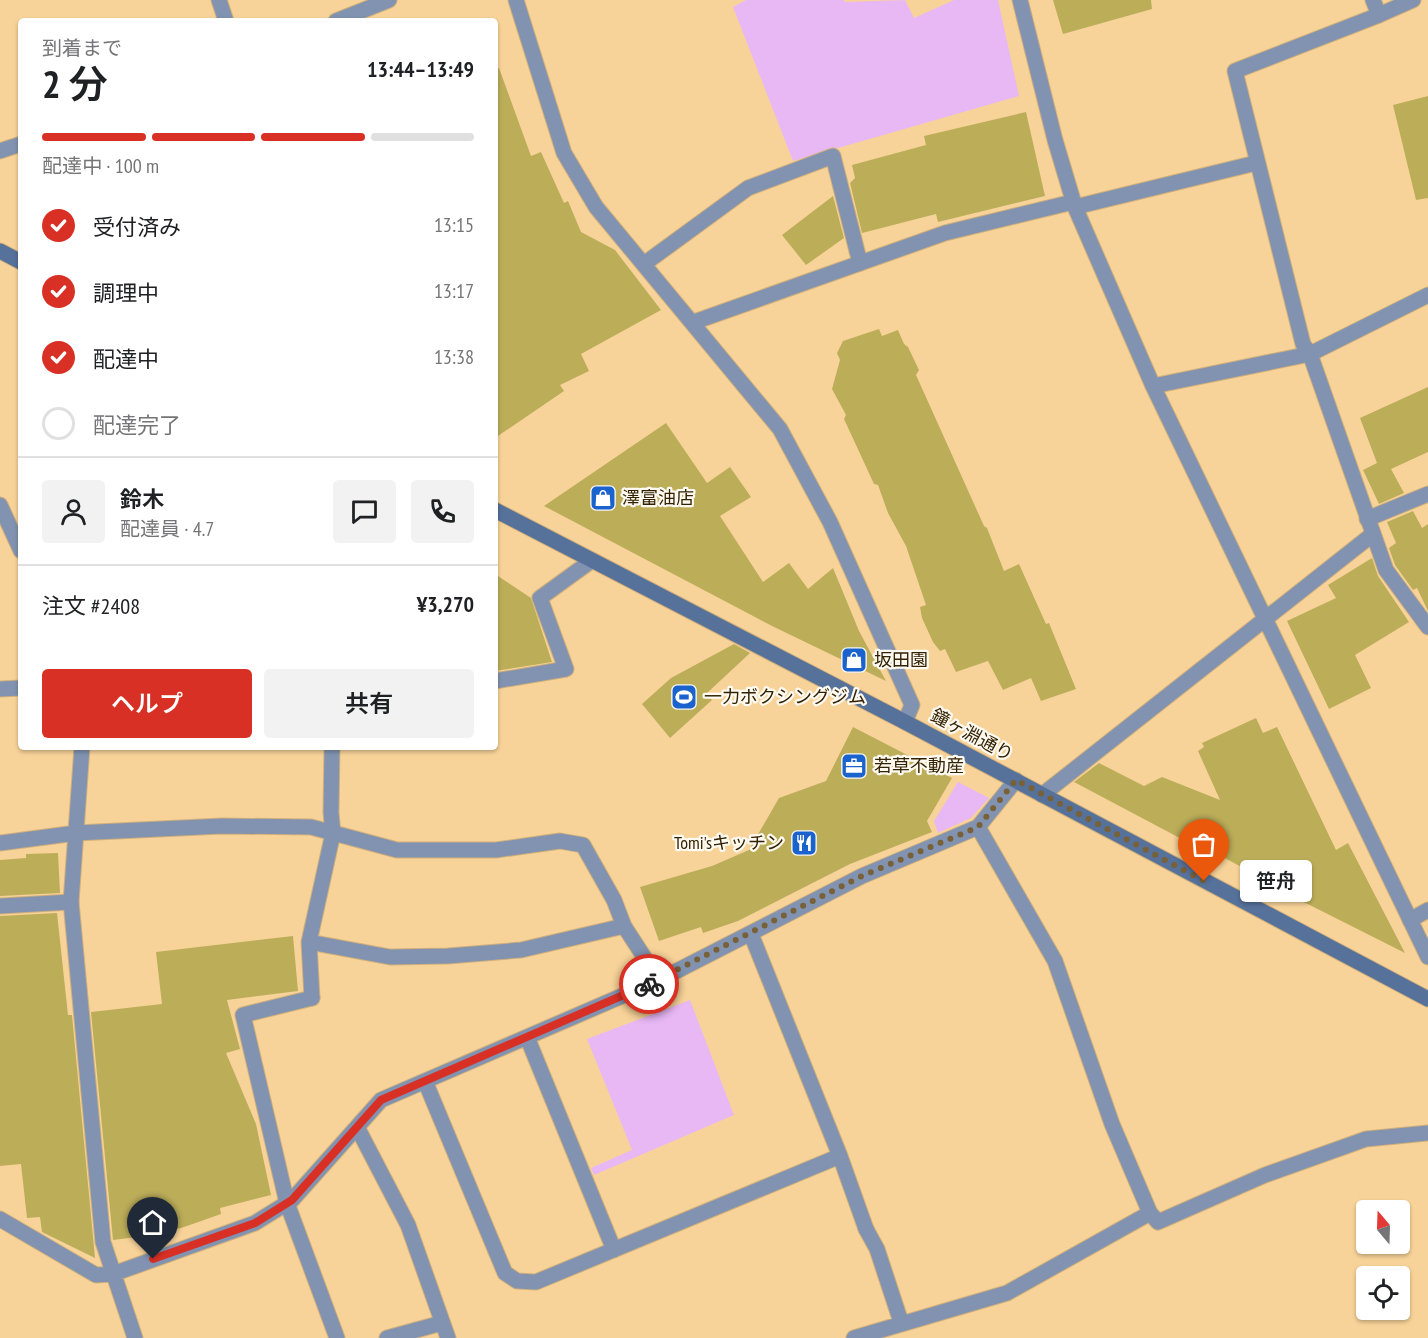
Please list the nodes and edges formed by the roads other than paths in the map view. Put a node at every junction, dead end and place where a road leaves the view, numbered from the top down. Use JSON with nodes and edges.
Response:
{"nodes":[{"id":1,"x":219,"y":0,"type":"edge"},
{"id":2,"x":389,"y":0,"type":"edge"},
{"id":3,"x":516,"y":0,"type":"edge"},
{"id":4,"x":1020,"y":0,"type":"edge"},
{"id":5,"x":1373,"y":0,"type":"edge"},
{"id":6,"x":1413,"y":0,"type":"edge"},
{"id":7,"x":1379,"y":15,"type":"junction"},
{"id":8,"x":225,"y":18,"type":"edge"},
{"id":9,"x":344,"y":18,"type":"edge"},
{"id":10,"x":18,"y":145,"type":"edge"},
{"id":11,"x":0,"y":151,"type":"edge"},
{"id":12,"x":1256,"y":163,"type":"junction"},
{"id":13,"x":1074,"y":205,"type":"junction"},
{"id":14,"x":0,"y":251,"type":"edge"},
{"id":15,"x":18,"y":260,"type":"edge"},
{"id":16,"x":860,"y":263,"type":"junction"},
{"id":17,"x":644,"y":264,"type":"junction"},
{"id":18,"x":1428,"y":295,"type":"edge"},
{"id":19,"x":694,"y":322,"type":"junction"},
{"id":20,"x":1310,"y":354,"type":"junction"},
{"id":21,"x":1153,"y":386,"type":"junction"},
{"id":22,"x":1428,"y":494,"type":"edge"},
{"id":23,"x":0,"y":505,"type":"edge"},
{"id":24,"x":498,"y":512,"type":"edge"},
{"id":25,"x":1367,"y":519,"type":"junction"},
{"id":26,"x":1373,"y":534,"type":"junction"},
{"id":27,"x":18,"y":544,"type":"edge"},
{"id":28,"x":591,"y":561,"type":"junction"},
{"id":29,"x":1264,"y":618,"type":"junction"},
{"id":30,"x":1428,"y":627,"type":"edge"},
{"id":31,"x":498,"y":680,"type":"edge"},
{"id":32,"x":18,"y":688,"type":"edge"},
{"id":33,"x":0,"y":689,"type":"edge"},
{"id":34,"x":905,"y":722,"type":"junction"},
{"id":35,"x":82,"y":750,"type":"edge"},
{"id":36,"x":332,"y":750,"type":"edge"},
{"id":37,"x":1016,"y":780,"type":"junction"},
{"id":38,"x":1042,"y":795,"type":"junction"},
{"id":39,"x":978,"y":827,"type":"junction"},
{"id":40,"x":76,"y":833,"type":"junction"},
{"id":41,"x":333,"y":833,"type":"junction"},
{"id":42,"x":0,"y":843,"type":"edge"},
{"id":43,"x":71,"y":902,"type":"junction"},
{"id":44,"x":0,"y":906,"type":"edge"},
{"id":45,"x":1428,"y":910,"type":"edge"},
{"id":46,"x":1410,"y":920,"type":"junction"},
{"id":47,"x":624,"y":926,"type":"junction"},
{"id":48,"x":751,"y":934,"type":"junction"},
{"id":49,"x":309,"y":942,"type":"junction"},
{"id":50,"x":1428,"y":957,"type":"edge"},
{"id":51,"x":659,"y":980,"type":"junction"},
{"id":52,"x":1428,"y":999,"type":"edge"},
{"id":53,"x":527,"y":1037,"type":"junction"},
{"id":54,"x":425,"y":1081,"type":"junction"},
{"id":55,"x":357,"y":1127,"type":"junction"},
{"id":56,"x":1428,"y":1133,"type":"edge"},
{"id":57,"x":840,"y":1155,"type":"junction"},
{"id":58,"x":287,"y":1203,"type":"junction"},
{"id":59,"x":1150,"y":1213,"type":"junction"},
{"id":60,"x":0,"y":1219,"type":"edge"},
{"id":61,"x":614,"y":1250,"type":"junction"},
{"id":62,"x":113,"y":1274,"type":"junction"},
{"id":63,"x":901,"y":1322,"type":"junction"},
{"id":64,"x":442,"y":1323,"type":"junction"},
{"id":65,"x":135,"y":1338,"type":"edge"},
{"id":66,"x":337,"y":1338,"type":"edge"},
{"id":67,"x":387,"y":1338,"type":"edge"},
{"id":68,"x":448,"y":1338,"type":"edge"},
{"id":69,"x":854,"y":1338,"type":"edge"}],
"edges":[{"from":1,"to":8,"type":"street"},
{"from":2,"to":9,"type":"street"},
{"from":3,"to":17,"type":"street"},
{"from":4,"to":13,"type":"street"},
{"from":5,"to":7,"type":"street"},
{"from":6,"to":7,"type":"street"},
{"from":7,"to":12,"type":"street"},
{"from":10,"to":11,"type":"street"},
{"from":12,"to":13,"type":"street"},
{"from":12,"to":20,"type":"street"},
{"from":13,"to":16,"type":"street"},
{"from":13,"to":21,"type":"street"},
{"from":14,"to":15,"type":"main road"},
{"from":16,"to":17,"type":"street"},
{"from":16,"to":19,"type":"street"},
{"from":17,"to":19,"type":"street"},
{"from":18,"to":20,"type":"street"},
{"from":19,"to":34,"type":"street"},
{"from":20,"to":21,"type":"street"},
{"from":20,"to":25,"type":"street"},
{"from":21,"to":29,"type":"street"},
{"from":22,"to":25,"type":"street"},
{"from":23,"to":27,"type":"street"},
{"from":24,"to":28,"type":"main road","name":"鐘ヶ淵通り"},
{"from":25,"to":26,"type":"street"},
{"from":26,"to":29,"type":"street"},
{"from":26,"to":30,"type":"street"},
{"from":28,"to":31,"type":"street"},
{"from":28,"to":34,"type":"main road","name":"鐘ヶ淵通り"},
{"from":29,"to":38,"type":"street"},
{"from":29,"to":46,"type":"street"},
{"from":32,"to":33,"type":"street"},
{"from":34,"to":37,"type":"main road","name":"鐘ヶ淵通り"},
{"from":35,"to":40,"type":"street"},
{"from":36,"to":41,"type":"street"},
{"from":37,"to":38,"type":"main road","name":"鐘ヶ淵通り"},
{"from":37,"to":39,"type":"street"},
{"from":38,"to":52,"type":"main road","name":"鐘ヶ淵通り"},
{"from":39,"to":48,"type":"street"},
{"from":39,"to":59,"type":"street"},
{"from":40,"to":41,"type":"street"},
{"from":40,"to":42,"type":"street"},
{"from":40,"to":43,"type":"street"},
{"from":41,"to":47,"type":"street"},
{"from":41,"to":49,"type":"street"},
{"from":43,"to":44,"type":"street"},
{"from":43,"to":62,"type":"street"},
{"from":45,"to":46,"type":"street"},
{"from":46,"to":50,"type":"street"},
{"from":47,"to":49,"type":"street"},
{"from":47,"to":51,"type":"street"},
{"from":48,"to":51,"type":"street"},
{"from":48,"to":57,"type":"street"},
{"from":49,"to":58,"type":"street"},
{"from":51,"to":53,"type":"street"},
{"from":53,"to":54,"type":"street"},
{"from":53,"to":61,"type":"street"},
{"from":54,"to":55,"type":"street"},
{"from":54,"to":61,"type":"street"},
{"from":55,"to":58,"type":"street"},
{"from":55,"to":64,"type":"street"},
{"from":56,"to":59,"type":"street"},
{"from":57,"to":61,"type":"street"},
{"from":57,"to":63,"type":"street"},
{"from":58,"to":62,"type":"street"},
{"from":58,"to":66,"type":"street"},
{"from":59,"to":63,"type":"street"},
{"from":60,"to":62,"type":"street"},
{"from":62,"to":65,"type":"street"},
{"from":63,"to":69,"type":"street"},
{"from":64,"to":67,"type":"street"},
{"from":64,"to":68,"type":"street"}]}
